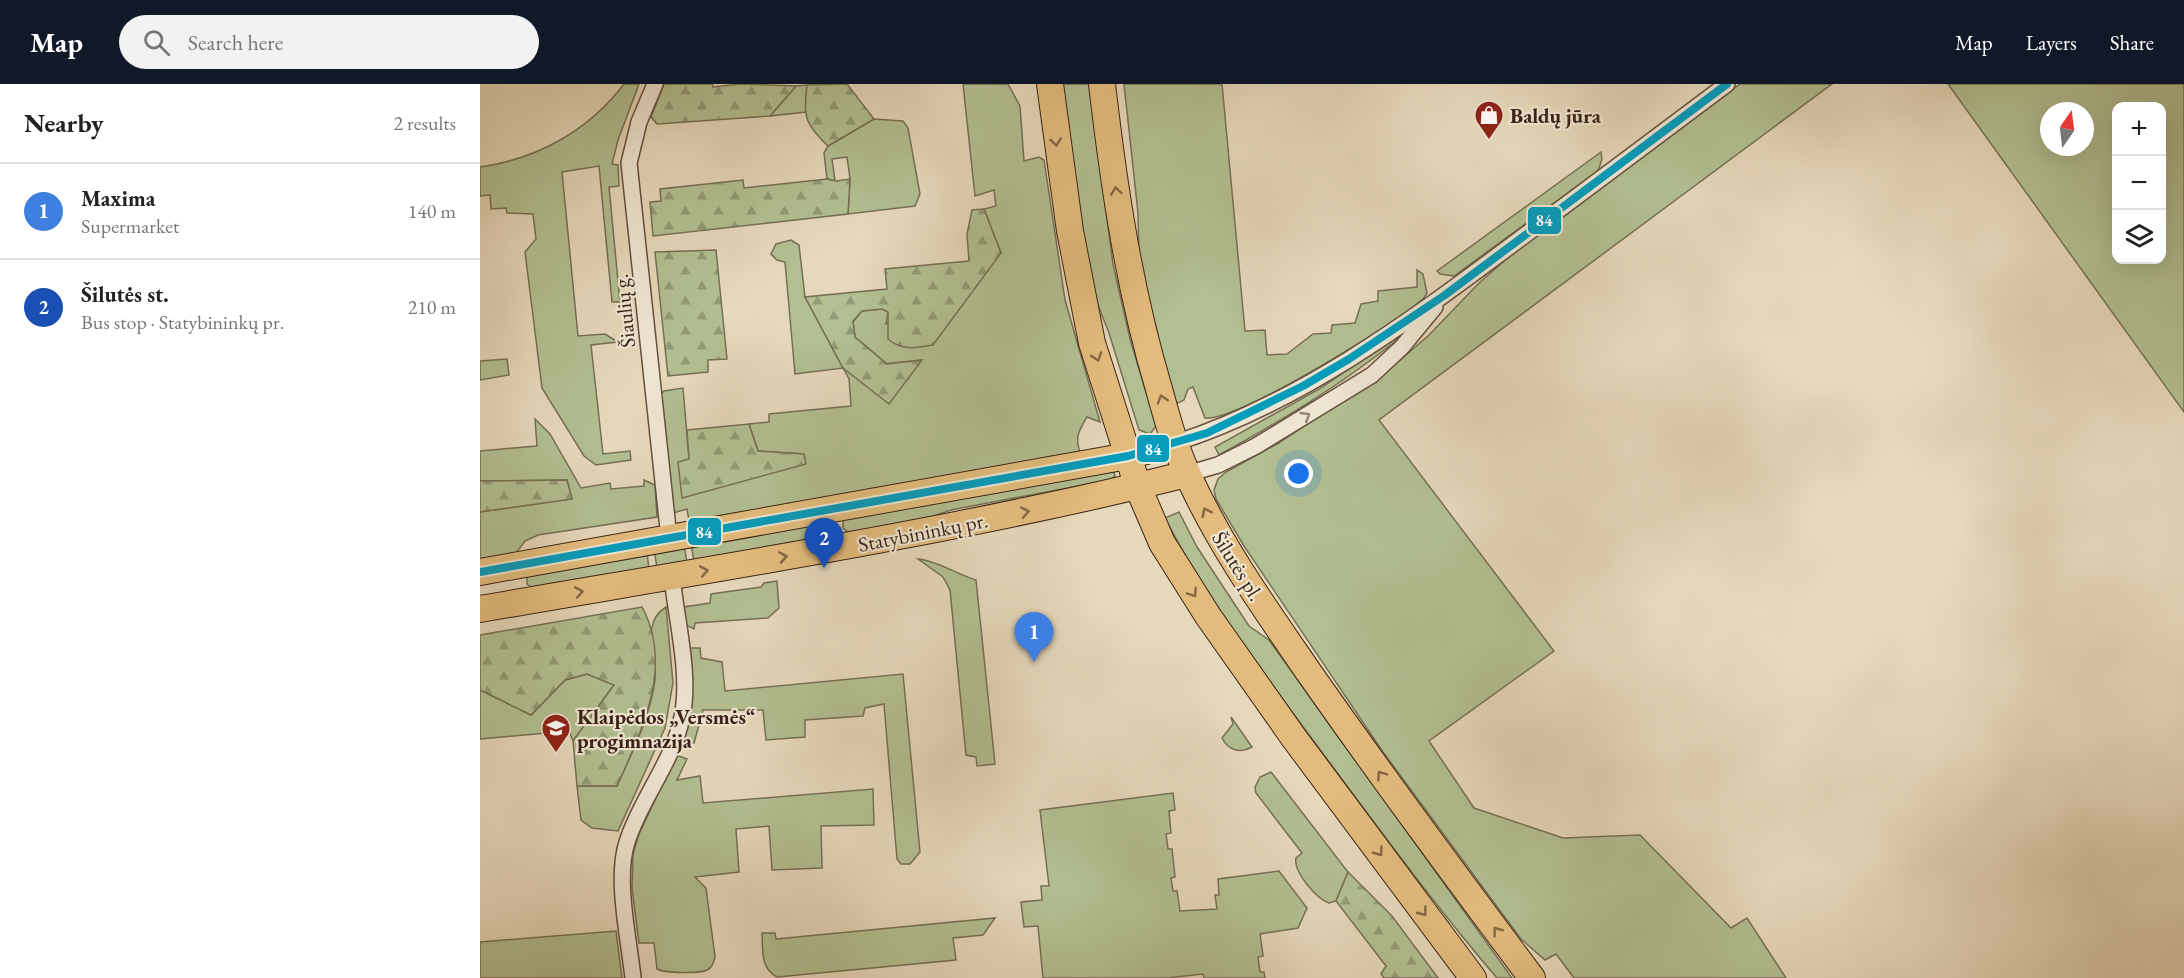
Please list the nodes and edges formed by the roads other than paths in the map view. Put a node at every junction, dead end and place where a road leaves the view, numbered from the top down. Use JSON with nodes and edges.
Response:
{"nodes":[{"id":1,"x":655,"y":84,"type":"edge"},
{"id":2,"x":1050,"y":84,"type":"edge"},
{"id":3,"x":1102,"y":84,"type":"edge"},
{"id":4,"x":1727,"y":84,"type":"edge"},
{"id":5,"x":1445,"y":295,"type":"junction"},
{"id":6,"x":1175,"y":443,"type":"junction"},
{"id":7,"x":1128,"y":456,"type":"junction"},
{"id":8,"x":1187,"y":474,"type":"junction"},
{"id":9,"x":1138,"y":487,"type":"junction"},
{"id":10,"x":824,"y":510,"type":"junction"},
{"id":11,"x":669,"y":538,"type":"junction"},
{"id":12,"x":830,"y":550,"type":"junction"},
{"id":13,"x":515,"y":565,"type":"junction"},
{"id":14,"x":480,"y":572,"type":"edge"},
{"id":15,"x":672,"y":576,"type":"junction"},
{"id":16,"x":521,"y":602,"type":"junction"},
{"id":17,"x":480,"y":609,"type":"edge"},
{"id":18,"x":633,"y":978,"type":"edge"},
{"id":19,"x":1473,"y":978,"type":"edge"},
{"id":20,"x":1532,"y":978,"type":"edge"}],
"edges":[{"from":1,"to":11,"type":"street","name":"Šiaulių g."},
{"from":2,"to":7,"type":"main road","one_way":true},
{"from":6,"to":3,"type":"main road","name":"Šilutės pl.","one_way":true},
{"from":4,"to":5,"type":"street"},
{"from":5,"to":6,"type":"street"},
{"from":8,"to":5,"type":"street","one_way":true},
{"from":6,"to":7,"type":"main road","name":"Statybininkų pr."},
{"from":6,"to":8,"type":"main road","name":"Šilutės pl."},
{"from":7,"to":9,"type":"main road"},
{"from":7,"to":10,"type":"main road","name":"Statybininkų pr."},
{"from":8,"to":9,"type":"main road","name":"Statybininkų pr."},
{"from":20,"to":8,"type":"main road","name":"Šilutės pl.","one_way":true},
{"from":12,"to":9,"type":"main road","name":"Statybininkų pr.","one_way":true},
{"from":9,"to":19,"type":"main road","one_way":true},
{"from":10,"to":11,"type":"main road","name":"Statybininkų pr."},
{"from":10,"to":12,"type":"main road"},
{"from":11,"to":13,"type":"main road","name":"Statybininkų pr."},
{"from":15,"to":12,"type":"main road","name":"Statybininkų pr.","one_way":true},
{"from":13,"to":14,"type":"main road","name":"Statybininkų pr."},
{"from":13,"to":16,"type":"main road"},
{"from":16,"to":15,"type":"main road","name":"Statybininkų pr.","one_way":true},
{"from":15,"to":18,"type":"street"},
{"from":16,"to":17,"type":"main road","name":"Statybininkų pr."}]}
